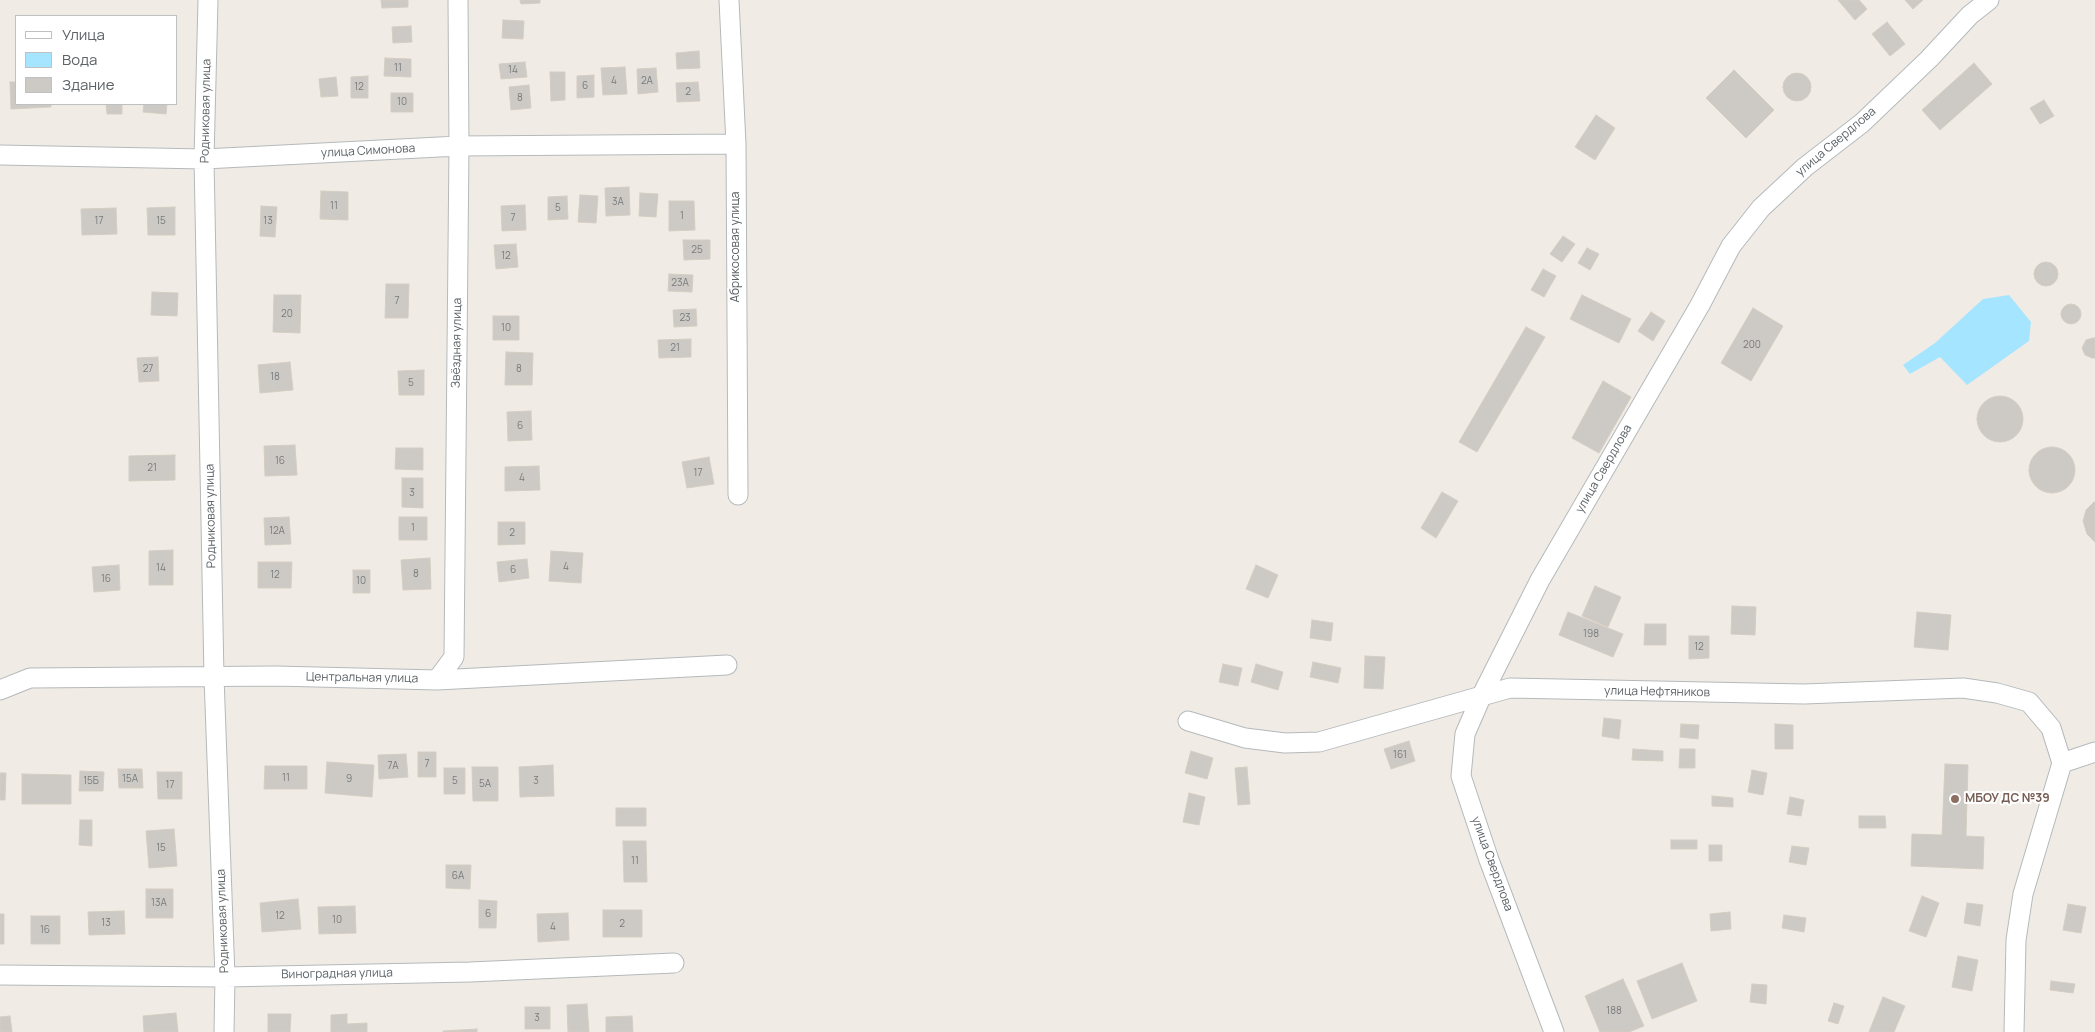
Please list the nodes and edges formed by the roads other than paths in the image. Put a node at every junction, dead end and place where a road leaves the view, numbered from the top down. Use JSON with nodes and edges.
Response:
{"nodes":[{"id":1,"x":208,"y":0,"type":"edge"},
{"id":2,"x":458,"y":0,"type":"edge"},
{"id":3,"x":729,"y":0,"type":"edge"},
{"id":4,"x":1989,"y":0,"type":"edge"},
{"id":5,"x":736,"y":144,"type":"junction"},
{"id":6,"x":460,"y":146,"type":"junction"},
{"id":7,"x":0,"y":155,"type":"edge"},
{"id":8,"x":204,"y":159,"type":"junction"},
{"id":9,"x":738,"y":495,"type":"dead end"},
{"id":10,"x":727,"y":666,"type":"dead end"},
{"id":11,"x":214,"y":678,"type":"junction"},
{"id":12,"x":438,"y":680,"type":"junction"},
{"id":13,"x":0,"y":690,"type":"edge"},
{"id":14,"x":1482,"y":695,"type":"junction"},
{"id":15,"x":1188,"y":721,"type":"dead end"},
{"id":16,"x":2095,"y":752,"type":"edge"},
{"id":17,"x":2062,"y":763,"type":"junction"},
{"id":18,"x":674,"y":963,"type":"dead end"},
{"id":19,"x":0,"y":976,"type":"edge"},
{"id":20,"x":225,"y":977,"type":"junction"},
{"id":21,"x":224,"y":1032,"type":"edge"},
{"id":22,"x":1554,"y":1032,"type":"edge"},
{"id":23,"x":2014,"y":1032,"type":"edge"}],
"edges":[{"from":1,"to":8,"type":"street","name":"Родниковая улица"},
{"from":2,"to":6,"type":"street","name":"Звёздная улица"},
{"from":3,"to":5,"type":"street","name":"Абрикосовая улица"},
{"from":4,"to":14,"type":"street","name":"улица Свердлова"},
{"from":5,"to":6,"type":"street","name":"улица Симонова"},
{"from":5,"to":9,"type":"street","name":"Абрикосовая улица"},
{"from":6,"to":8,"type":"street","name":"улица Симонова"},
{"from":6,"to":12,"type":"street","name":"Звёздная улица"},
{"from":7,"to":8,"type":"street","name":"улица Симонова"},
{"from":8,"to":11,"type":"street","name":"Родниковая улица"},
{"from":10,"to":12,"type":"street","name":"Центральная улица"},
{"from":11,"to":12,"type":"street","name":"Центральная улица"},
{"from":11,"to":13,"type":"street","name":"Центральная улица"},
{"from":11,"to":20,"type":"street","name":"Родниковая улица"},
{"from":14,"to":15,"type":"street","name":"улица Нефтяников"},
{"from":14,"to":17,"type":"street","name":"улица Нефтяников"},
{"from":14,"to":22,"type":"street","name":"улица Свердлова"},
{"from":16,"to":17,"type":"street"},
{"from":17,"to":23,"type":"street"},
{"from":18,"to":20,"type":"street","name":"Виноградная улица"},
{"from":19,"to":20,"type":"street","name":"Виноградная улица"},
{"from":20,"to":21,"type":"street","name":"Родниковая улица"}]}
